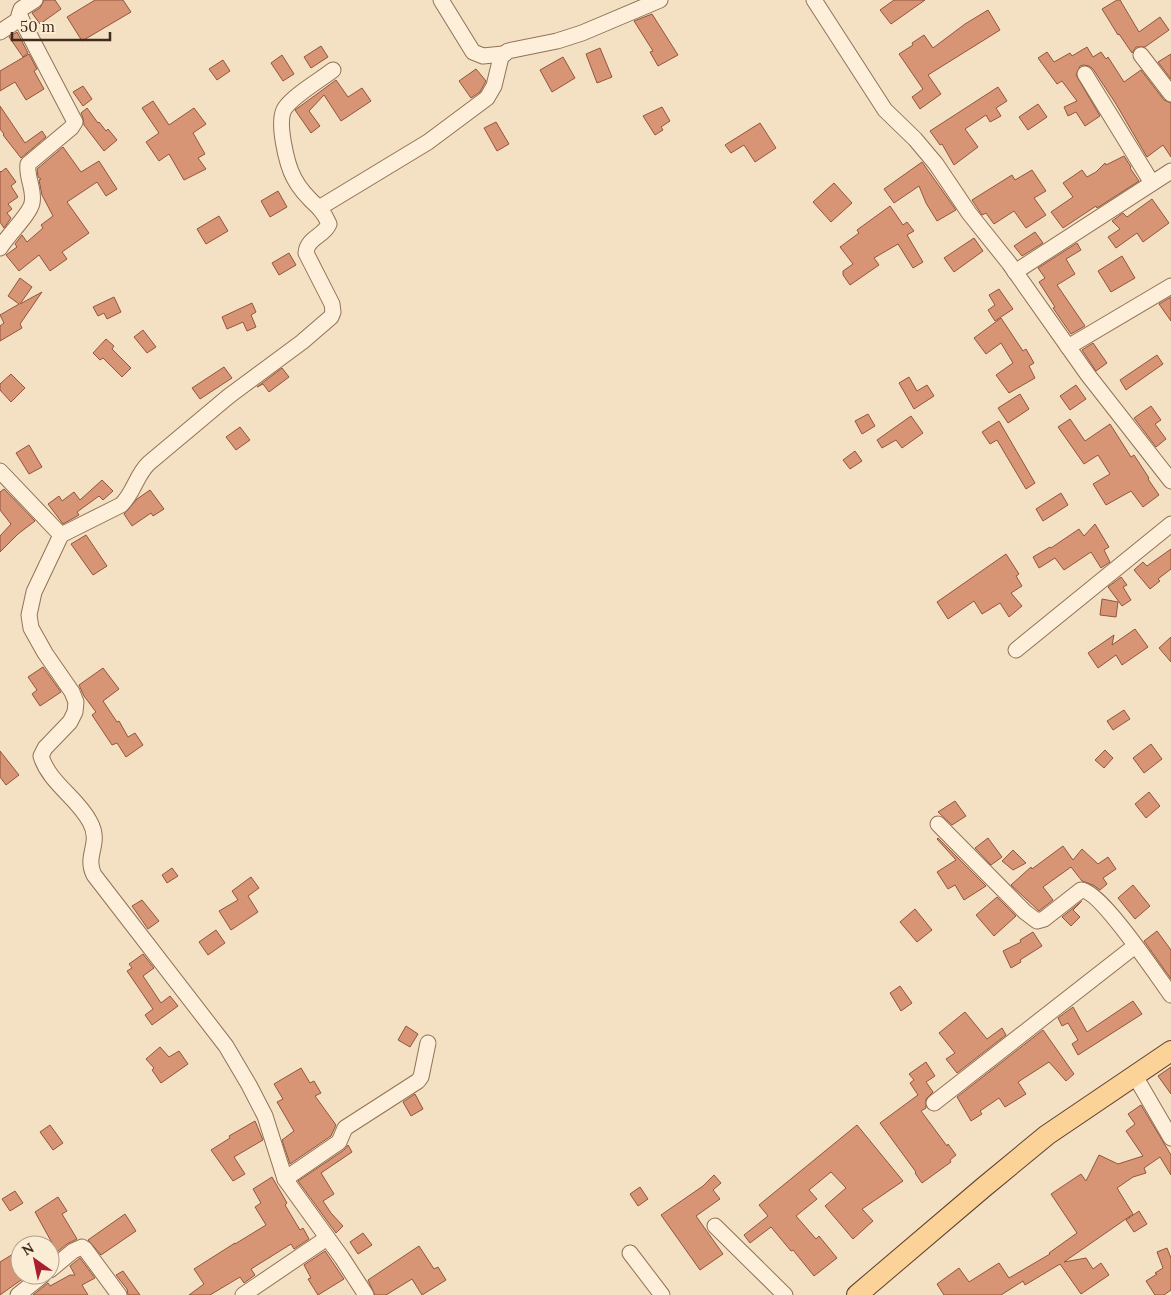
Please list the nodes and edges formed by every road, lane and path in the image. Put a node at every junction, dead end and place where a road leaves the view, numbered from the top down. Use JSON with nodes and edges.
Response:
{"nodes":[{"id":1,"x":35,"y":0,"type":"edge"},
{"id":2,"x":441,"y":0,"type":"edge"},
{"id":3,"x":660,"y":0,"type":"edge"},
{"id":4,"x":814,"y":0,"type":"edge"},
{"id":5,"x":20,"y":18,"type":"junction"},
{"id":6,"x":0,"y":32,"type":"edge"},
{"id":7,"x":503,"y":54,"type":"junction"},
{"id":8,"x":1141,"y":55,"type":"dead end"},
{"id":9,"x":334,"y":70,"type":"dead end"},
{"id":10,"x":1085,"y":74,"type":"dead end"},
{"id":11,"x":1171,"y":94,"type":"edge"},
{"id":12,"x":1171,"y":171,"type":"edge"},
{"id":13,"x":1152,"y":183,"type":"junction"},
{"id":14,"x":319,"y":208,"type":"junction"},
{"id":15,"x":1,"y":244,"type":"edge"},
{"id":16,"x":1015,"y":272,"type":"junction"},
{"id":17,"x":1171,"y":286,"type":"edge"},
{"id":18,"x":1068,"y":347,"type":"junction"},
{"id":19,"x":0,"y":471,"type":"edge"},
{"id":20,"x":1171,"y":481,"type":"edge"},
{"id":21,"x":1171,"y":524,"type":"edge"},
{"id":22,"x":61,"y":535,"type":"junction"},
{"id":23,"x":1016,"y":650,"type":"dead end"},
{"id":24,"x":938,"y":824,"type":"dead end"},
{"id":25,"x":1136,"y":946,"type":"junction"},
{"id":26,"x":1171,"y":995,"type":"edge"},
{"id":27,"x":428,"y":1043,"type":"dead end"},
{"id":28,"x":1171,"y":1051,"type":"edge"},
{"id":29,"x":1135,"y":1076,"type":"junction"},
{"id":30,"x":934,"y":1103,"type":"dead end"},
{"id":31,"x":1171,"y":1138,"type":"edge"},
{"id":32,"x":285,"y":1179,"type":"junction"},
{"id":33,"x":716,"y":1226,"type":"dead end"},
{"id":34,"x":327,"y":1238,"type":"junction"},
{"id":35,"x":630,"y":1253,"type":"dead end"},
{"id":36,"x":60,"y":1262,"type":"edge"},
{"id":37,"x":30,"y":1285,"type":"edge"},
{"id":38,"x":18,"y":1295,"type":"edge"},
{"id":39,"x":119,"y":1295,"type":"edge"},
{"id":40,"x":243,"y":1295,"type":"edge"},
{"id":41,"x":366,"y":1295,"type":"edge"},
{"id":42,"x":662,"y":1295,"type":"edge"},
{"id":43,"x":785,"y":1295,"type":"edge"},
{"id":44,"x":857,"y":1295,"type":"edge"}],
"edges":[{"from":1,"to":5,"type":"street"},
{"from":2,"to":7,"type":"street"},
{"from":3,"to":7,"type":"street"},
{"from":4,"to":16,"type":"street"},
{"from":5,"to":6,"type":"street"},
{"from":5,"to":15,"type":"street"},
{"from":7,"to":14,"type":"street"},
{"from":8,"to":11,"type":"street"},
{"from":9,"to":14,"type":"street"},
{"from":10,"to":13,"type":"street"},
{"from":12,"to":13,"type":"street"},
{"from":13,"to":16,"type":"street"},
{"from":14,"to":22,"type":"street"},
{"from":16,"to":18,"type":"street"},
{"from":17,"to":18,"type":"street"},
{"from":18,"to":20,"type":"street"},
{"from":19,"to":22,"type":"street"},
{"from":21,"to":23,"type":"street"},
{"from":22,"to":32,"type":"street"},
{"from":24,"to":25,"type":"street"},
{"from":25,"to":26,"type":"street"},
{"from":25,"to":30,"type":"street"},
{"from":27,"to":32,"type":"street"},
{"from":28,"to":29,"type":"main road"},
{"from":29,"to":31,"type":"street"},
{"from":29,"to":44,"type":"main road"},
{"from":32,"to":34,"type":"street"},
{"from":33,"to":43,"type":"street"},
{"from":34,"to":40,"type":"street"},
{"from":34,"to":41,"type":"street"},
{"from":35,"to":42,"type":"street"},
{"from":36,"to":39,"type":"street"},
{"from":37,"to":38,"type":"street"}]}
